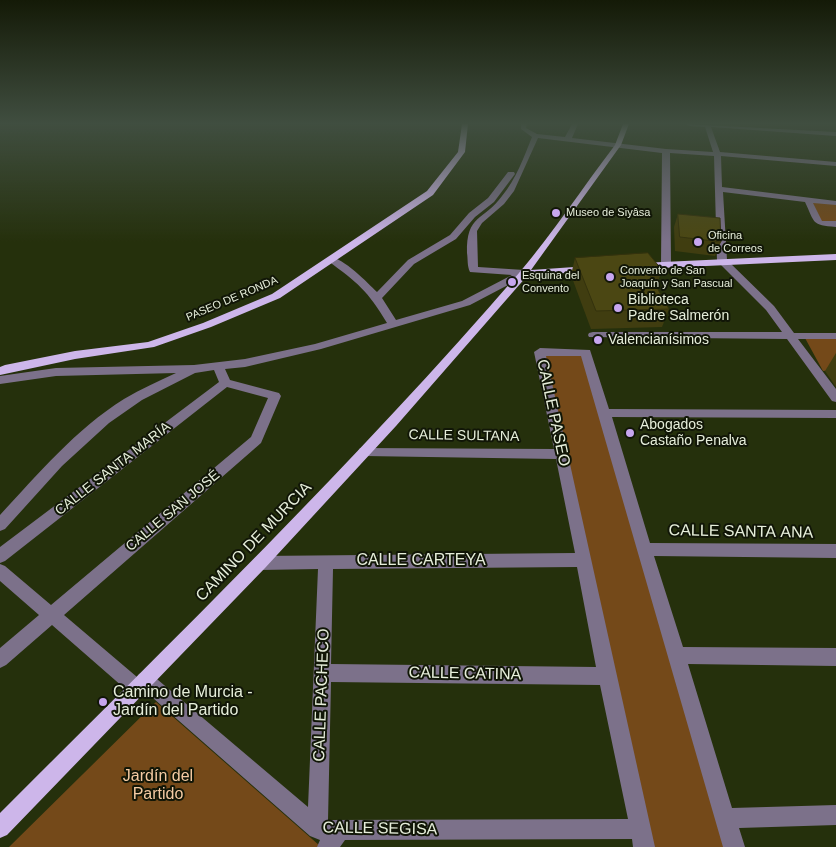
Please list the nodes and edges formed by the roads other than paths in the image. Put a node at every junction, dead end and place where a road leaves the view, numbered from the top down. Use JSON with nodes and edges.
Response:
{"nodes":[{"id":1,"x":452,"y":164,"type":"edge"},
{"id":2,"x":523,"y":164,"type":"edge"},
{"id":3,"x":525,"y":164,"type":"edge"},
{"id":4,"x":604,"y":164,"type":"edge"},
{"id":5,"x":666,"y":164,"type":"edge"},
{"id":6,"x":718,"y":164,"type":"edge"},
{"id":7,"x":719,"y":189,"type":"junction"},
{"id":8,"x":808,"y":200,"type":"junction"},
{"id":9,"x":836,"y":203,"type":"edge"},
{"id":10,"x":836,"y":224,"type":"edge"},
{"id":11,"x":836,"y":257,"type":"edge"},
{"id":12,"x":331,"y":259,"type":"junction"},
{"id":13,"x":722,"y":261,"type":"junction"},
{"id":14,"x":666,"y":264,"type":"junction"},
{"id":15,"x":632,"y":266,"type":"edge"},
{"id":16,"x":596,"y":268,"type":"edge"},
{"id":17,"x":524,"y":273,"type":"junction"},
{"id":18,"x":377,"y":298,"type":"junction"},
{"id":19,"x":393,"y":325,"type":"junction"},
{"id":20,"x":593,"y":335,"type":"dead end"},
{"id":21,"x":789,"y":335,"type":"junction"},
{"id":22,"x":836,"y":336,"type":"edge"},
{"id":23,"x":218,"y":365,"type":"junction"},
{"id":24,"x":194,"y":369,"type":"junction"},
{"id":25,"x":0,"y":372,"type":"edge"},
{"id":26,"x":0,"y":380,"type":"edge"},
{"id":27,"x":225,"y":383,"type":"junction"},
{"id":28,"x":836,"y":398,"type":"edge"},
{"id":29,"x":604,"y":413,"type":"junction"},
{"id":30,"x":836,"y":414,"type":"edge"},
{"id":31,"x":365,"y":451,"type":"junction"},
{"id":32,"x":562,"y":454,"type":"junction"},
{"id":33,"x":0,"y":525,"type":"edge"},
{"id":34,"x":646,"y":549,"type":"junction"},
{"id":35,"x":836,"y":551,"type":"edge"},
{"id":36,"x":0,"y":556,"type":"edge"},
{"id":37,"x":582,"y":560,"type":"junction"},
{"id":38,"x":326,"y":562,"type":"junction"},
{"id":39,"x":260,"y":563,"type":"junction"},
{"id":40,"x":0,"y":571,"type":"edge"},
{"id":41,"x":50,"y":615,"type":"junction"},
{"id":42,"x":676,"y":655,"type":"junction"},
{"id":43,"x":836,"y":657,"type":"edge"},
{"id":44,"x":0,"y":659,"type":"edge"},
{"id":45,"x":322,"y":672,"type":"junction"},
{"id":46,"x":607,"y":676,"type":"junction"},
{"id":47,"x":141,"y":684,"type":"junction"},
{"id":48,"x":836,"y":815,"type":"edge"},
{"id":49,"x":725,"y":818,"type":"junction"},
{"id":50,"x":0,"y":828,"type":"edge"},
{"id":51,"x":317,"y":829,"type":"junction"},
{"id":52,"x":643,"y":838,"type":"edge"},
{"id":53,"x":333,"y":839,"type":"edge"},
{"id":54,"x":734,"y":847,"type":"edge"}],
"edges":[{"from":1,"to":12,"type":"main road","name":"PASEO DE RONDA"},
{"from":2,"to":18,"type":"street"},
{"from":3,"to":17,"type":"street"},
{"from":4,"to":17,"type":"main road","name":"CAMINO DE MURCIA"},
{"from":5,"to":14,"type":"street"},
{"from":6,"to":7,"type":"street"},
{"from":7,"to":8,"type":"street"},
{"from":7,"to":13,"type":"street"},
{"from":8,"to":9,"type":"street"},
{"from":8,"to":10,"type":"street"},
{"from":11,"to":13,"type":"main road"},
{"from":12,"to":18,"type":"street"},
{"from":12,"to":25,"type":"main road","name":"PASEO DE RONDA"},
{"from":13,"to":14,"type":"main road"},
{"from":13,"to":21,"type":"street"},
{"from":14,"to":15,"type":"main road"},
{"from":16,"to":17,"type":"main road"},
{"from":17,"to":19,"type":"street"},
{"from":17,"to":31,"type":"main road","name":"CAMINO DE MURCIA"},
{"from":18,"to":19,"type":"street"},
{"from":19,"to":23,"type":"street"},
{"from":20,"to":21,"type":"street"},
{"from":21,"to":22,"type":"street"},
{"from":21,"to":28,"type":"street"},
{"from":23,"to":24,"type":"street"},
{"from":23,"to":27,"type":"street"},
{"from":24,"to":26,"type":"street"},
{"from":24,"to":33,"type":"street"},
{"from":27,"to":36,"type":"street","name":"CALLE SANTA MARÍA"},
{"from":27,"to":41,"type":"street","name":"CALLE SAN JOSÉ"},
{"from":29,"to":30,"type":"street"},
{"from":29,"to":32,"type":"street","name":"CALLE PASEO"},
{"from":29,"to":34,"type":"street","name":"CALLE PASEO"},
{"from":31,"to":32,"type":"street","name":"CALLE SULTANA"},
{"from":31,"to":39,"type":"main road","name":"CAMINO DE MURCIA"},
{"from":32,"to":37,"type":"street","name":"CALLE PASEO"},
{"from":34,"to":35,"type":"street","name":"CALLE SANTA ANA"},
{"from":34,"to":42,"type":"street","name":"CALLE PASEO"},
{"from":37,"to":38,"type":"street","name":"CALLE CARTEYA"},
{"from":37,"to":46,"type":"street","name":"CALLE PASEO"},
{"from":38,"to":39,"type":"street","name":"CALLE CARTEYA"},
{"from":38,"to":45,"type":"street","name":"CALLE PACHECO"},
{"from":39,"to":47,"type":"main road","name":"CAMINO DE MURCIA"},
{"from":40,"to":41,"type":"street","name":"CALLE SEGISA"},
{"from":41,"to":44,"type":"street","name":"CALLE SAN JOSÉ"},
{"from":41,"to":47,"type":"street","name":"CALLE SEGISA"},
{"from":42,"to":43,"type":"street"},
{"from":42,"to":49,"type":"street","name":"CALLE PASEO"},
{"from":45,"to":46,"type":"street","name":"CALLE CATINA"},
{"from":45,"to":51,"type":"street","name":"CALLE PACHECO"},
{"from":46,"to":52,"type":"street","name":"CALLE PASEO"},
{"from":47,"to":50,"type":"main road","name":"CAMINO DE MURCIA"},
{"from":47,"to":51,"type":"street","name":"CALLE SEGISA"},
{"from":48,"to":49,"type":"street"},
{"from":49,"to":54,"type":"street","name":"CALLE PASEO"},
{"from":51,"to":53,"type":"street","name":"CALLE SEGISA"},
{"from":52,"to":53,"type":"street","name":"CALLE SEGISA"}]}
